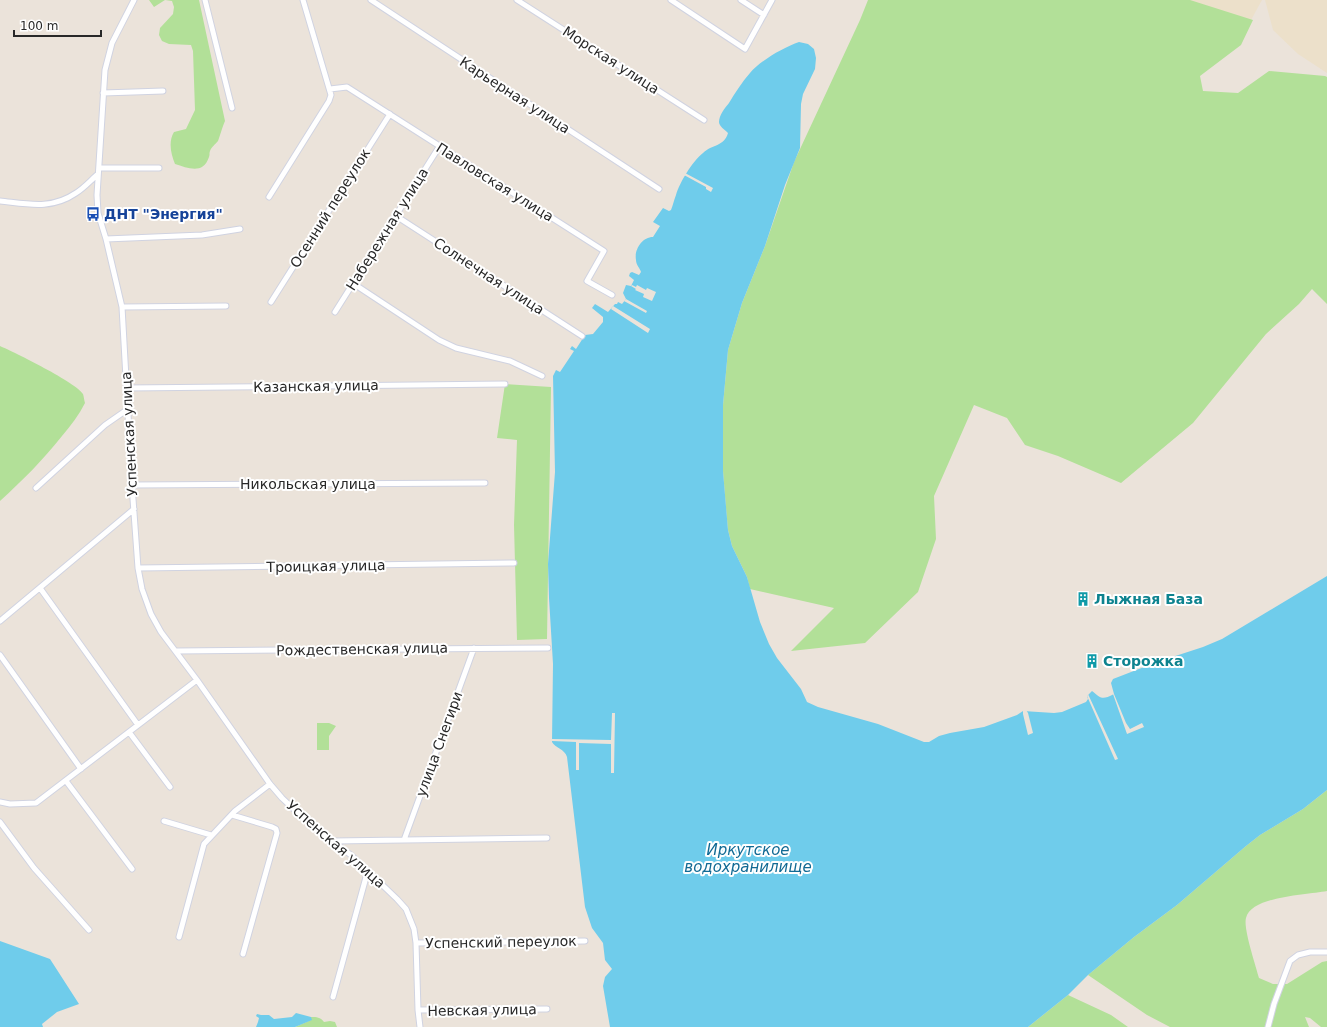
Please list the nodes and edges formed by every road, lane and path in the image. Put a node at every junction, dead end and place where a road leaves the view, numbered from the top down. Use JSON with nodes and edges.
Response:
{"nodes":[{"id":1,"x":134,"y":0,"type":"edge"},
{"id":2,"x":205,"y":0,"type":"edge"},
{"id":3,"x":303,"y":0,"type":"edge"},
{"id":4,"x":371,"y":0,"type":"edge"},
{"id":5,"x":517,"y":0,"type":"edge"},
{"id":6,"x":670,"y":0,"type":"edge"},
{"id":7,"x":741,"y":0,"type":"edge"},
{"id":8,"x":772,"y":0,"type":"edge"},
{"id":9,"x":764,"y":15,"type":"junction"},
{"id":10,"x":330,"y":89,"type":"junction"},
{"id":11,"x":163,"y":92,"type":"dead end"},
{"id":12,"x":104,"y":93,"type":"junction"},
{"id":13,"x":232,"y":108,"type":"dead end"},
{"id":14,"x":390,"y":114,"type":"junction"},
{"id":15,"x":704,"y":120,"type":"dead end"},
{"id":16,"x":439,"y":147,"type":"junction"},
{"id":17,"x":99,"y":168,"type":"junction"},
{"id":18,"x":159,"y":168,"type":"dead end"},
{"id":19,"x":98,"y":175,"type":"junction"},
{"id":20,"x":659,"y":189,"type":"dead end"},
{"id":21,"x":268,"y":197,"type":"dead end"},
{"id":22,"x":0,"y":201,"type":"edge"},
{"id":23,"x":396,"y":216,"type":"junction"},
{"id":24,"x":240,"y":229,"type":"dead end"},
{"id":25,"x":106,"y":239,"type":"junction"},
{"id":26,"x":354,"y":284,"type":"junction"},
{"id":27,"x":612,"y":295,"type":"dead end"},
{"id":28,"x":271,"y":302,"type":"dead end"},
{"id":29,"x":226,"y":306,"type":"dead end"},
{"id":30,"x":122,"y":307,"type":"junction"},
{"id":31,"x":335,"y":312,"type":"dead end"},
{"id":32,"x":582,"y":336,"type":"dead end"},
{"id":33,"x":542,"y":376,"type":"dead end"},
{"id":34,"x":505,"y":384,"type":"dead end"},
{"id":35,"x":127,"y":388,"type":"junction"},
{"id":36,"x":128,"y":409,"type":"junction"},
{"id":37,"x":485,"y":483,"type":"dead end"},
{"id":38,"x":132,"y":485,"type":"junction"},
{"id":39,"x":36,"y":488,"type":"dead end"},
{"id":40,"x":134,"y":509,"type":"junction"},
{"id":41,"x":514,"y":563,"type":"dead end"},
{"id":42,"x":138,"y":568,"type":"junction"},
{"id":43,"x":40,"y":588,"type":"junction"},
{"id":44,"x":0,"y":621,"type":"edge"},
{"id":45,"x":474,"y":648,"type":"junction"},
{"id":46,"x":548,"y":648,"type":"dead end"},
{"id":47,"x":176,"y":651,"type":"junction"},
{"id":48,"x":0,"y":655,"type":"edge"},
{"id":49,"x":197,"y":680,"type":"junction"},
{"id":50,"x":138,"y":725,"type":"junction"},
{"id":51,"x":129,"y":732,"type":"junction"},
{"id":52,"x":81,"y":769,"type":"junction"},
{"id":53,"x":66,"y":780,"type":"junction"},
{"id":54,"x":270,"y":784,"type":"junction"},
{"id":55,"x":170,"y":787,"type":"dead end"},
{"id":56,"x":0,"y":802,"type":"edge"},
{"id":57,"x":232,"y":815,"type":"junction"},
{"id":58,"x":164,"y":821,"type":"dead end"},
{"id":59,"x":0,"y":822,"type":"edge"},
{"id":60,"x":211,"y":835,"type":"junction"},
{"id":61,"x":547,"y":838,"type":"dead end"},
{"id":62,"x":404,"y":840,"type":"junction"},
{"id":63,"x":332,"y":841,"type":"junction"},
{"id":64,"x":132,"y":869,"type":"dead end"},
{"id":65,"x":368,"y":870,"type":"junction"},
{"id":66,"x":89,"y":930,"type":"dead end"},
{"id":67,"x":179,"y":937,"type":"dead end"},
{"id":68,"x":585,"y":941,"type":"dead end"},
{"id":69,"x":416,"y":944,"type":"junction"},
{"id":70,"x":1327,"y":952,"type":"edge"},
{"id":71,"x":243,"y":954,"type":"dead end"},
{"id":72,"x":332,"y":997,"type":"dead end"},
{"id":73,"x":547,"y":1009,"type":"dead end"},
{"id":74,"x":418,"y":1010,"type":"junction"},
{"id":75,"x":420,"y":1027,"type":"edge"},
{"id":76,"x":1268,"y":1027,"type":"edge"}],
"edges":[{"from":1,"to":12,"type":"street","name":"Успенская улица"},
{"from":2,"to":13,"type":"street"},
{"from":3,"to":10,"type":"street"},
{"from":4,"to":20,"type":"street","name":"Карьерная улица"},
{"from":5,"to":15,"type":"street","name":"Морская улица"},
{"from":6,"to":9,"type":"street"},
{"from":7,"to":9,"type":"street"},
{"from":8,"to":9,"type":"street"},
{"from":10,"to":14,"type":"street","name":"Павловская улица"},
{"from":10,"to":21,"type":"street"},
{"from":11,"to":12,"type":"street"},
{"from":12,"to":17,"type":"street","name":"Успенская улица"},
{"from":14,"to":16,"type":"street","name":"Павловская улица"},
{"from":14,"to":28,"type":"street","name":"Осенний переулок"},
{"from":16,"to":23,"type":"street","name":"Набережная улица"},
{"from":16,"to":27,"type":"street","name":"Павловская улица"},
{"from":17,"to":18,"type":"street"},
{"from":17,"to":19,"type":"street","name":"Успенская улица"},
{"from":19,"to":22,"type":"street"},
{"from":19,"to":25,"type":"street","name":"Успенская улица"},
{"from":23,"to":26,"type":"street","name":"Набережная улица"},
{"from":23,"to":32,"type":"street","name":"Солнечная улица"},
{"from":24,"to":25,"type":"street"},
{"from":25,"to":30,"type":"street","name":"Успенская улица"},
{"from":26,"to":31,"type":"street","name":"Набережная улица"},
{"from":26,"to":33,"type":"street"},
{"from":29,"to":30,"type":"street"},
{"from":30,"to":35,"type":"street","name":"Успенская улица"},
{"from":34,"to":35,"type":"street","name":"Казанская улица"},
{"from":35,"to":36,"type":"street","name":"Успенская улица"},
{"from":36,"to":38,"type":"street","name":"Успенская улица"},
{"from":36,"to":39,"type":"street"},
{"from":37,"to":38,"type":"street","name":"Никольская улица"},
{"from":38,"to":40,"type":"street","name":"Успенская улица"},
{"from":40,"to":42,"type":"street","name":"Успенская улица"},
{"from":40,"to":43,"type":"street"},
{"from":41,"to":42,"type":"street","name":"Троицкая улица"},
{"from":42,"to":47,"type":"street","name":"Успенская улица"},
{"from":43,"to":44,"type":"street"},
{"from":43,"to":50,"type":"street"},
{"from":45,"to":46,"type":"street","name":"Рождественская улица"},
{"from":45,"to":47,"type":"street","name":"Рождественская улица"},
{"from":45,"to":62,"type":"street","name":"улица Снегири"},
{"from":47,"to":49,"type":"street","name":"Успенская улица"},
{"from":48,"to":52,"type":"street"},
{"from":49,"to":50,"type":"street"},
{"from":49,"to":54,"type":"street","name":"Успенская улица"},
{"from":50,"to":51,"type":"street"},
{"from":51,"to":52,"type":"street"},
{"from":51,"to":55,"type":"street"},
{"from":52,"to":53,"type":"street"},
{"from":53,"to":56,"type":"street"},
{"from":53,"to":64,"type":"street"},
{"from":54,"to":57,"type":"street"},
{"from":54,"to":63,"type":"street","name":"Успенская улица"},
{"from":57,"to":60,"type":"street"},
{"from":57,"to":71,"type":"street"},
{"from":58,"to":60,"type":"street"},
{"from":59,"to":66,"type":"street"},
{"from":60,"to":67,"type":"street"},
{"from":61,"to":62,"type":"street"},
{"from":62,"to":63,"type":"street"},
{"from":63,"to":65,"type":"street","name":"Успенская улица"},
{"from":65,"to":69,"type":"street","name":"Успенская улица"},
{"from":65,"to":72,"type":"street"},
{"from":68,"to":69,"type":"street","name":"Успенский переулок"},
{"from":69,"to":74,"type":"street","name":"Успенская улица"},
{"from":70,"to":76,"type":"street"},
{"from":73,"to":74,"type":"street","name":"Невская улица"},
{"from":74,"to":75,"type":"street","name":"Успенская улица"}]}
